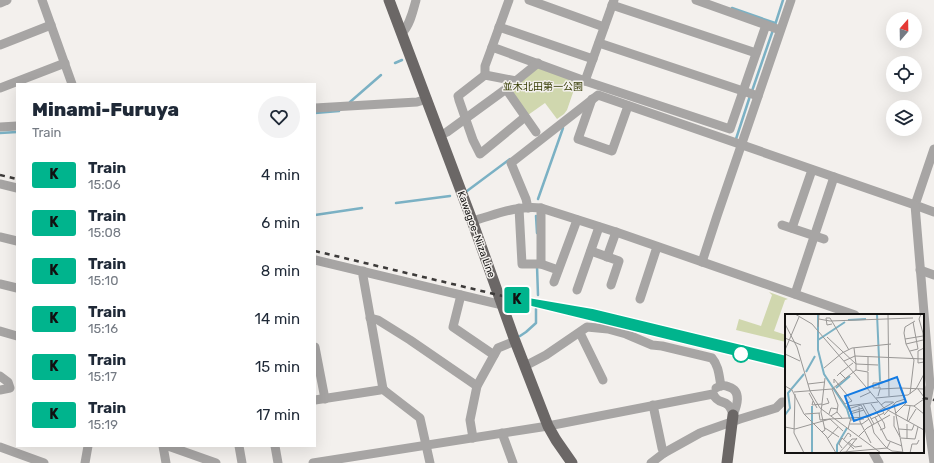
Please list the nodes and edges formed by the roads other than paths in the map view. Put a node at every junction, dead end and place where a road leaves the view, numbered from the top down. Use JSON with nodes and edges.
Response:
{"nodes":[{"id":1,"x":7,"y":0,"type":"edge"},
{"id":2,"x":42,"y":0,"type":"edge"},
{"id":3,"x":389,"y":0,"type":"edge"},
{"id":4,"x":416,"y":0,"type":"edge"},
{"id":5,"x":509,"y":0,"type":"edge"},
{"id":6,"x":529,"y":0,"type":"edge"},
{"id":7,"x":696,"y":0,"type":"edge"},
{"id":8,"x":791,"y":0,"type":"edge"},
{"id":9,"x":0,"y":3,"type":"edge"},
{"id":10,"x":613,"y":3,"type":"edge"},
{"id":11,"x":51,"y":25,"type":"junction"},
{"id":12,"x":766,"y":25,"type":"junction"},
{"id":13,"x":499,"y":27,"type":"junction"},
{"id":14,"x":604,"y":27,"type":"junction"},
{"id":15,"x":780,"y":30,"type":"junction"},
{"id":16,"x":402,"y":33,"type":"junction"},
{"id":17,"x":599,"y":43,"type":"junction"},
{"id":18,"x":0,"y":45,"type":"edge"},
{"id":19,"x":492,"y":47,"type":"junction"},
{"id":20,"x":756,"y":53,"type":"junction"},
{"id":21,"x":593,"y":59,"type":"junction"},
{"id":22,"x":65,"y":63,"type":"junction"},
{"id":23,"x":538,"y":63,"type":"junction"},
{"id":24,"x":485,"y":75,"type":"junction"},
{"id":25,"x":585,"y":80,"type":"junction"},
{"id":26,"x":26,"y":81,"type":"edge"},
{"id":27,"x":516,"y":81,"type":"junction"},
{"id":28,"x":72,"y":83,"type":"edge"},
{"id":29,"x":16,"y":84,"type":"edge"},
{"id":30,"x":0,"y":88,"type":"edge"},
{"id":31,"x":506,"y":89,"type":"junction"},
{"id":32,"x":743,"y":91,"type":"junction"},
{"id":33,"x":758,"y":96,"type":"junction"},
{"id":34,"x":427,"y":99,"type":"junction"},
{"id":35,"x":592,"y":100,"type":"junction"},
{"id":36,"x":628,"y":106,"type":"junction"},
{"id":37,"x":316,"y":108,"type":"edge"},
{"id":38,"x":526,"y":117,"type":"junction"},
{"id":39,"x":466,"y":118,"type":"junction"},
{"id":40,"x":16,"y":126,"type":"edge"},
{"id":41,"x":0,"y":127,"type":"edge"},
{"id":42,"x":536,"y":132,"type":"dead end"},
{"id":43,"x":440,"y":135,"type":"junction"},
{"id":44,"x":741,"y":144,"type":"junction"},
{"id":45,"x":934,"y":149,"type":"edge"},
{"id":46,"x":812,"y":170,"type":"junction"},
{"id":47,"x":834,"y":178,"type":"junction"},
{"id":48,"x":0,"y":184,"type":"edge"},
{"id":49,"x":16,"y":188,"type":"edge"},
{"id":50,"x":915,"y":206,"type":"junction"},
{"id":51,"x":524,"y":208,"type":"junction"},
{"id":52,"x":541,"y":208,"type":"junction"},
{"id":53,"x":934,"y":212,"type":"edge"},
{"id":54,"x":577,"y":220,"type":"junction"},
{"id":55,"x":472,"y":221,"type":"junction"},
{"id":56,"x":782,"y":225,"type":"dead end"},
{"id":57,"x":599,"y":227,"type":"junction"},
{"id":58,"x":792,"y":228,"type":"junction"},
{"id":59,"x":0,"y":231,"type":"edge"},
{"id":60,"x":616,"y":232,"type":"junction"},
{"id":61,"x":16,"y":235,"type":"edge"},
{"id":62,"x":814,"y":236,"type":"junction"},
{"id":63,"x":0,"y":237,"type":"edge"},
{"id":64,"x":824,"y":239,"type":"dead end"},
{"id":65,"x":16,"y":241,"type":"edge"},
{"id":66,"x":657,"y":247,"type":"junction"},
{"id":67,"x":591,"y":251,"type":"junction"},
{"id":68,"x":607,"y":257,"type":"junction"},
{"id":69,"x":316,"y":260,"type":"edge"},
{"id":70,"x":702,"y":262,"type":"junction"},
{"id":71,"x":541,"y":264,"type":"junction"},
{"id":72,"x":558,"y":270,"type":"junction"},
{"id":73,"x":920,"y":270,"type":"junction"},
{"id":74,"x":363,"y":272,"type":"junction"},
{"id":75,"x":934,"y":275,"type":"edge"},
{"id":76,"x":554,"y":282,"type":"dead end"},
{"id":77,"x":0,"y":284,"type":"edge"},
{"id":78,"x":611,"y":285,"type":"dead end"},
{"id":79,"x":16,"y":288,"type":"edge"},
{"id":80,"x":577,"y":290,"type":"dead end"},
{"id":81,"x":795,"y":294,"type":"junction"},
{"id":82,"x":461,"y":295,"type":"junction"},
{"id":83,"x":640,"y":299,"type":"dead end"},
{"id":84,"x":502,"y":304,"type":"junction"},
{"id":85,"x":852,"y":314,"type":"edge"},
{"id":86,"x":370,"y":318,"type":"junction"},
{"id":87,"x":0,"y":331,"type":"edge"},
{"id":88,"x":580,"y":333,"type":"junction"},
{"id":89,"x":16,"y":336,"type":"edge"},
{"id":90,"x":928,"y":340,"type":"edge"},
{"id":91,"x":515,"y":341,"type":"junction"},
{"id":92,"x":316,"y":352,"type":"edge"},
{"id":93,"x":494,"y":355,"type":"junction"},
{"id":94,"x":525,"y":366,"type":"junction"},
{"id":95,"x":0,"y":376,"type":"edge"},
{"id":96,"x":603,"y":380,"type":"dead end"},
{"id":97,"x":0,"y":384,"type":"edge"},
{"id":98,"x":477,"y":386,"type":"junction"},
{"id":99,"x":721,"y":386,"type":"junction"},
{"id":100,"x":932,"y":386,"type":"edge"},
{"id":101,"x":14,"y":389,"type":"edge"},
{"id":102,"x":384,"y":389,"type":"junction"},
{"id":103,"x":0,"y":390,"type":"edge"},
{"id":104,"x":737,"y":392,"type":"junction"},
{"id":105,"x":713,"y":394,"type":"junction"},
{"id":106,"x":325,"y":399,"type":"junction"},
{"id":107,"x":316,"y":400,"type":"edge"},
{"id":108,"x":785,"y":402,"type":"edge"},
{"id":109,"x":727,"y":404,"type":"junction"},
{"id":110,"x":653,"y":405,"type":"junction"},
{"id":111,"x":925,"y":406,"type":"edge"},
{"id":112,"x":732,"y":418,"type":"junction"},
{"id":113,"x":548,"y":426,"type":"junction"},
{"id":114,"x":502,"y":433,"type":"junction"},
{"id":115,"x":473,"y":438,"type":"junction"},
{"id":116,"x":425,"y":446,"type":"junction"},
{"id":117,"x":0,"y":447,"type":"edge"},
{"id":118,"x":88,"y":447,"type":"edge"},
{"id":119,"x":163,"y":447,"type":"edge"},
{"id":120,"x":171,"y":447,"type":"edge"},
{"id":121,"x":239,"y":447,"type":"edge"},
{"id":122,"x":275,"y":447,"type":"edge"},
{"id":123,"x":664,"y":453,"type":"junction"},
{"id":124,"x":874,"y":453,"type":"edge"},
{"id":125,"x":44,"y":463,"type":"edge"},
{"id":126,"x":85,"y":463,"type":"edge"},
{"id":127,"x":166,"y":463,"type":"edge"},
{"id":128,"x":216,"y":463,"type":"edge"},
{"id":129,"x":242,"y":463,"type":"edge"},
{"id":130,"x":278,"y":463,"type":"edge"},
{"id":131,"x":312,"y":463,"type":"edge"},
{"id":132,"x":430,"y":463,"type":"edge"},
{"id":133,"x":513,"y":463,"type":"edge"},
{"id":134,"x":572,"y":463,"type":"edge"},
{"id":135,"x":651,"y":463,"type":"edge"},
{"id":136,"x":727,"y":463,"type":"edge"},
{"id":137,"x":879,"y":463,"type":"edge"},
{"id":138,"x":934,"y":463,"type":"edge"}],
"edges":[{"from":1,"to":9,"type":"street"},
{"from":2,"to":11,"type":"street"},
{"from":3,"to":16,"type":"main road","name":"Kawagoe-Niiza Line"},
{"from":4,"to":16,"type":"street"},
{"from":5,"to":13,"type":"street"},
{"from":6,"to":14,"type":"street"},
{"from":7,"to":12,"type":"street"},
{"from":8,"to":15,"type":"street"},
{"from":10,"to":14,"type":"street"},
{"from":10,"to":20,"type":"street"},
{"from":11,"to":18,"type":"street"},
{"from":11,"to":22,"type":"street"},
{"from":12,"to":15,"type":"street"},
{"from":12,"to":20,"type":"street"},
{"from":13,"to":19,"type":"street"},
{"from":13,"to":21,"type":"street"},
{"from":14,"to":17,"type":"street"},
{"from":15,"to":33,"type":"street"},
{"from":16,"to":34,"type":"main road","name":"Kawagoe-Niiza Line"},
{"from":17,"to":21,"type":"street"},
{"from":17,"to":32,"type":"street"},
{"from":19,"to":23,"type":"street"},
{"from":19,"to":24,"type":"street"},
{"from":20,"to":32,"type":"street"},
{"from":21,"to":25,"type":"street"},
{"from":22,"to":26,"type":"street"},
{"from":22,"to":28,"type":"street"},
{"from":23,"to":25,"type":"street"},
{"from":23,"to":27,"type":"street"},
{"from":24,"to":27,"type":"street"},
{"from":24,"to":39,"type":"street"},
{"from":25,"to":32,"type":"street"},
{"from":27,"to":31,"type":"street"},
{"from":29,"to":30,"type":"street"},
{"from":31,"to":38,"type":"street"},
{"from":31,"to":39,"type":"street"},
{"from":32,"to":33,"type":"street"},
{"from":33,"to":44,"type":"street"},
{"from":34,"to":37,"type":"street"},
{"from":34,"to":43,"type":"main road","name":"Kawagoe-Niiza Line"},
{"from":35,"to":36,"type":"street"},
{"from":35,"to":36,"type":"street"},
{"from":35,"to":51,"type":"street"},
{"from":36,"to":44,"type":"street"},
{"from":38,"to":39,"type":"street"},
{"from":38,"to":42,"type":"street"},
{"from":39,"to":43,"type":"street"},
{"from":40,"to":41,"type":"street"},
{"from":43,"to":55,"type":"main road","name":"Kawagoe-Niiza Line"},
{"from":44,"to":46,"type":"street"},
{"from":44,"to":70,"type":"street"},
{"from":45,"to":50,"type":"street"},
{"from":46,"to":47,"type":"street"},
{"from":46,"to":58,"type":"street"},
{"from":47,"to":50,"type":"street"},
{"from":47,"to":62,"type":"street"},
{"from":48,"to":49,"type":"street"},
{"from":50,"to":53,"type":"street"},
{"from":50,"to":73,"type":"street"},
{"from":51,"to":52,"type":"street"},
{"from":51,"to":55,"type":"street"},
{"from":51,"to":71,"type":"street"},
{"from":52,"to":54,"type":"street"},
{"from":52,"to":71,"type":"street"},
{"from":54,"to":57,"type":"street"},
{"from":54,"to":72,"type":"street"},
{"from":55,"to":84,"type":"main road","name":"Kawagoe-Niiza Line"},
{"from":56,"to":58,"type":"street"},
{"from":57,"to":60,"type":"street"},
{"from":57,"to":67,"type":"street"},
{"from":58,"to":62,"type":"street"},
{"from":59,"to":61,"type":"street"},
{"from":60,"to":66,"type":"street"},
{"from":60,"to":68,"type":"street"},
{"from":62,"to":64,"type":"street"},
{"from":62,"to":81,"type":"street"},
{"from":63,"to":65,"type":"street"},
{"from":66,"to":70,"type":"street"},
{"from":66,"to":83,"type":"street"},
{"from":67,"to":68,"type":"street"},
{"from":67,"to":80,"type":"street"},
{"from":68,"to":78,"type":"street"},
{"from":69,"to":74,"type":"street"},
{"from":70,"to":81,"type":"street"},
{"from":71,"to":72,"type":"street"},
{"from":72,"to":76,"type":"street"},
{"from":73,"to":75,"type":"street"},
{"from":73,"to":90,"type":"street"},
{"from":74,"to":82,"type":"street"},
{"from":74,"to":86,"type":"street"},
{"from":77,"to":79,"type":"street"},
{"from":81,"to":85,"type":"street"},
{"from":82,"to":84,"type":"street"},
{"from":82,"to":93,"type":"street"},
{"from":84,"to":91,"type":"main road","name":"Kawagoe-Niiza Line"},
{"from":86,"to":98,"type":"street"},
{"from":86,"to":102,"type":"street"},
{"from":87,"to":89,"type":"street"},
{"from":88,"to":94,"type":"street"},
{"from":88,"to":96,"type":"street"},
{"from":88,"to":99,"type":"street"},
{"from":90,"to":100,"type":"street"},
{"from":91,"to":93,"type":"street"},
{"from":91,"to":94,"type":"main road","name":"Kawagoe-Niiza Line"},
{"from":92,"to":106,"type":"street"},
{"from":93,"to":98,"type":"street"},
{"from":94,"to":113,"type":"main road","name":"Kawagoe-Niiza Line"},
{"from":95,"to":101,"type":"street"},
{"from":97,"to":101,"type":"street"},
{"from":98,"to":115,"type":"street"},
{"from":99,"to":104,"type":"street"},
{"from":99,"to":105,"type":"street"},
{"from":100,"to":111,"type":"street"},
{"from":101,"to":103,"type":"street"},
{"from":102,"to":106,"type":"street"},
{"from":102,"to":116,"type":"street"},
{"from":104,"to":109,"type":"street"},
{"from":104,"to":112,"type":"street"},
{"from":105,"to":109,"type":"street"},
{"from":105,"to":110,"type":"street"},
{"from":106,"to":107,"type":"street"},
{"from":108,"to":112,"type":"street"},
{"from":109,"to":112,"type":"street"},
{"from":110,"to":113,"type":"street"},
{"from":110,"to":123,"type":"street"},
{"from":111,"to":138,"type":"street"},
{"from":112,"to":123,"type":"street"},
{"from":112,"to":136,"type":"main road"},
{"from":113,"to":114,"type":"street"},
{"from":113,"to":134,"type":"main road","name":"Kawagoe-Niiza Line"},
{"from":114,"to":115,"type":"street"},
{"from":114,"to":133,"type":"street"},
{"from":115,"to":116,"type":"street"},
{"from":116,"to":131,"type":"street"},
{"from":116,"to":132,"type":"street"},
{"from":117,"to":125,"type":"street"},
{"from":118,"to":126,"type":"street"},
{"from":119,"to":127,"type":"street"},
{"from":120,"to":128,"type":"street"},
{"from":121,"to":129,"type":"street"},
{"from":122,"to":130,"type":"street"},
{"from":123,"to":135,"type":"street"},
{"from":124,"to":137,"type":"street"}]}
